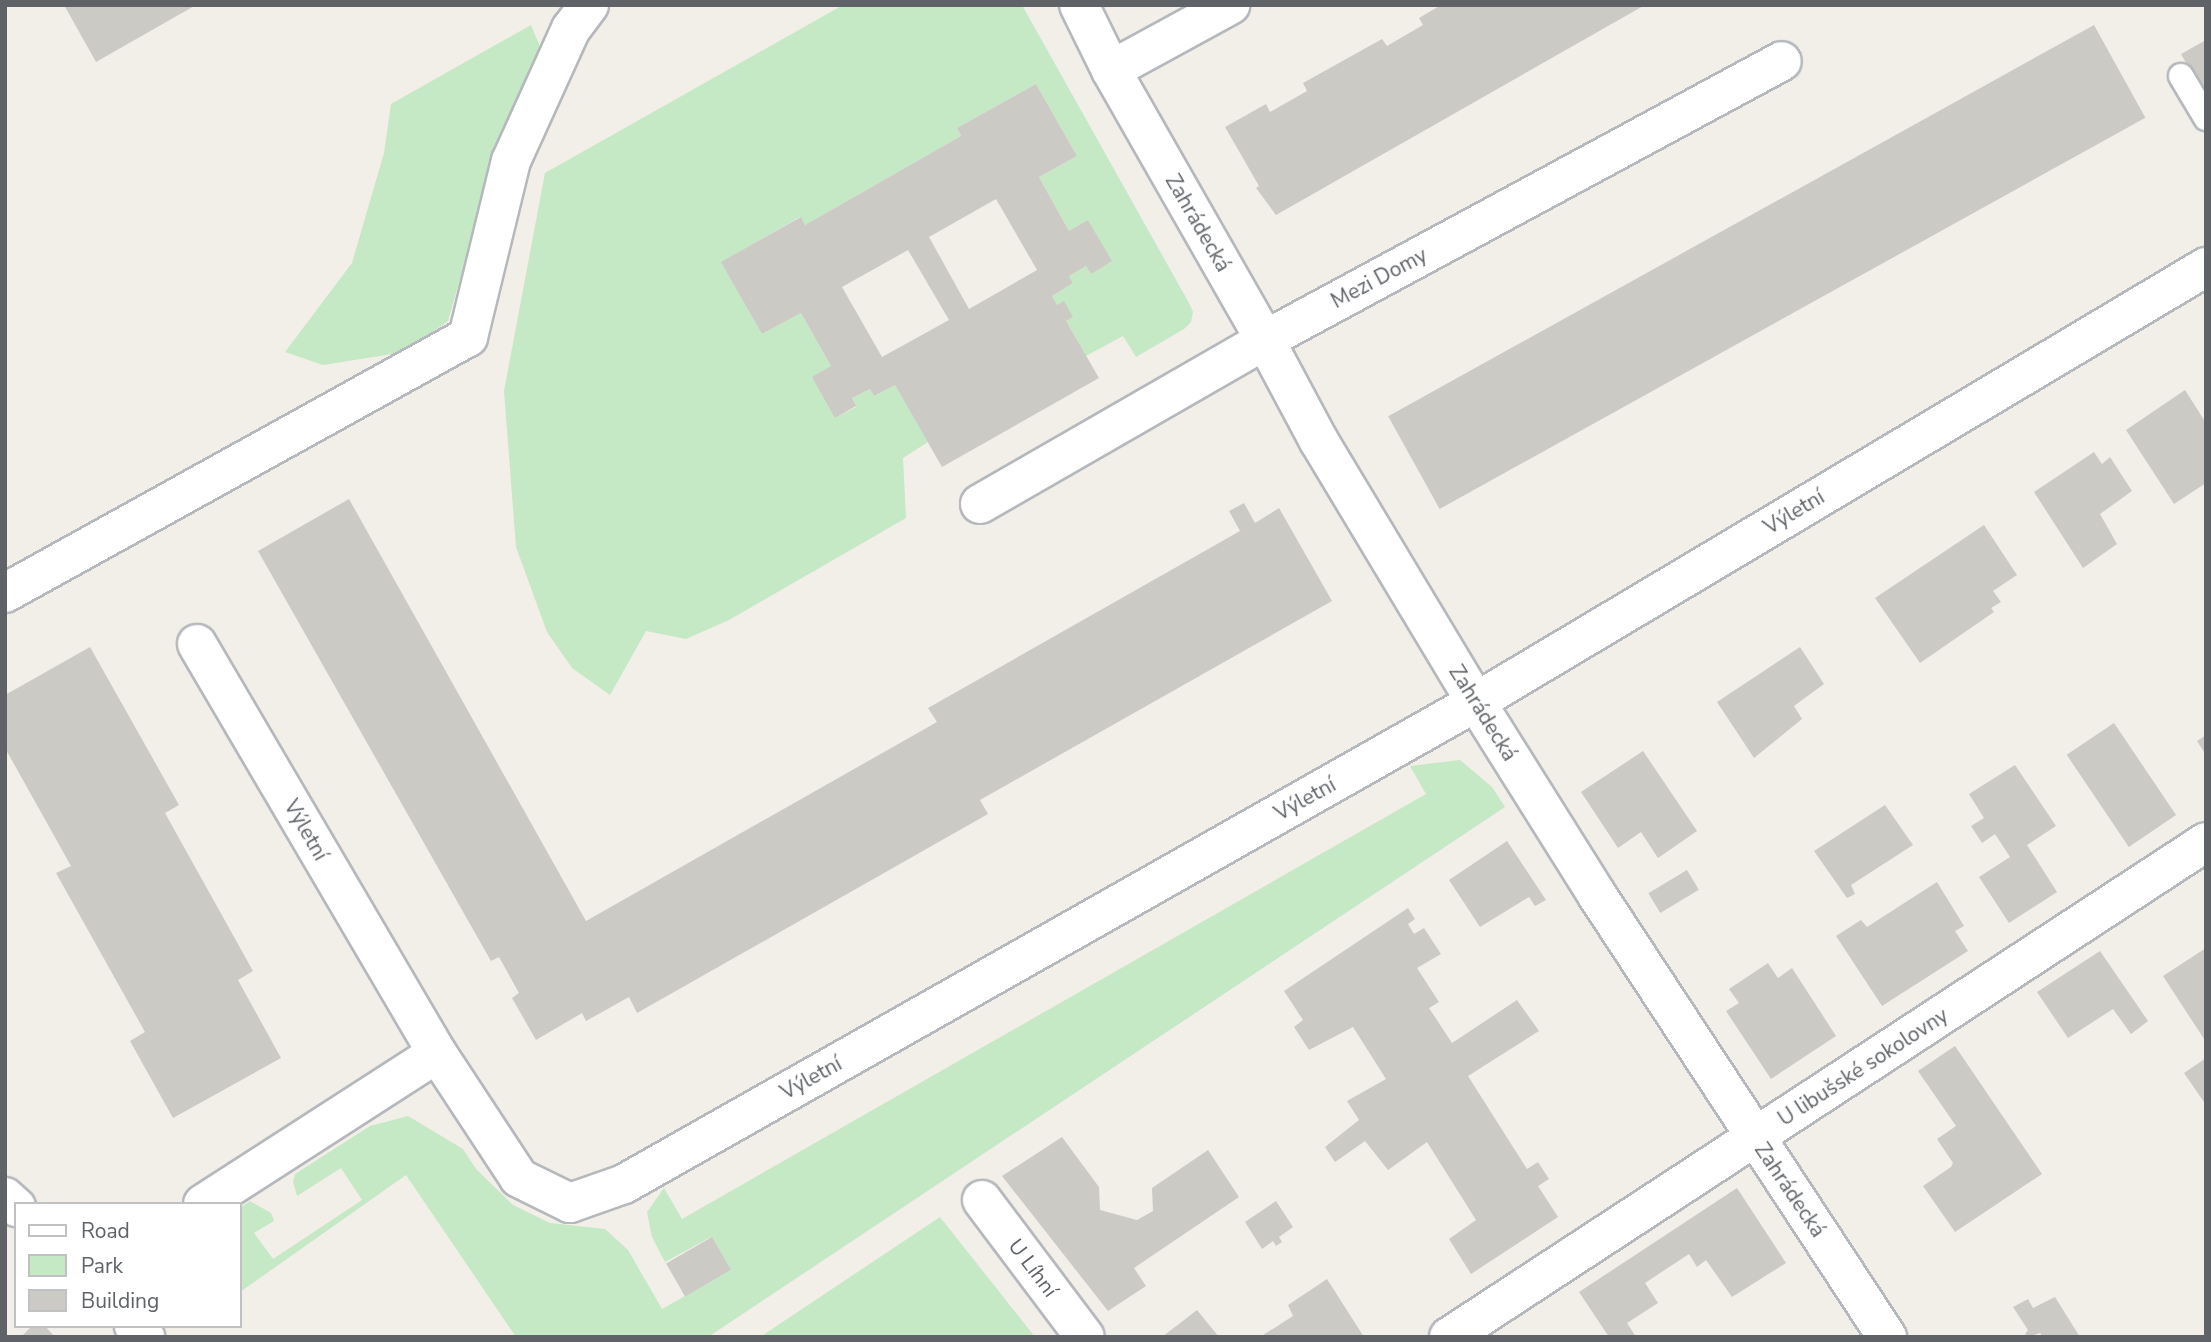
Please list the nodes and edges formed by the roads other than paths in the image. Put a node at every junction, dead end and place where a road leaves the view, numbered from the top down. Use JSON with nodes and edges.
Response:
{"nodes":[{"id":1,"x":589,"y":5,"type":"edge"},
{"id":2,"x":1079,"y":5,"type":"edge"},
{"id":3,"x":1230,"y":5,"type":"edge"},
{"id":4,"x":1782,"y":61,"type":"dead end"},
{"id":5,"x":1111,"y":70,"type":"junction"},
{"id":6,"x":2181,"y":76,"type":"dead end"},
{"id":7,"x":2206,"y":118,"type":"edge"},
{"id":8,"x":2206,"y":267,"type":"edge"},
{"id":9,"x":1265,"y":340,"type":"junction"},
{"id":10,"x":980,"y":504,"type":"dead end"},
{"id":11,"x":5,"y":593,"type":"edge"},
{"id":12,"x":197,"y":644,"type":"dead end"},
{"id":13,"x":1476,"y":702,"type":"junction"},
{"id":14,"x":2206,"y":842,"type":"edge"},
{"id":15,"x":436,"y":1053,"type":"junction"},
{"id":16,"x":1755,"y":1137,"type":"junction"},
{"id":17,"x":982,"y":1200,"type":"dead end"},
{"id":18,"x":206,"y":1202,"type":"edge"},
{"id":19,"x":1084,"y":1337,"type":"edge"},
{"id":20,"x":1449,"y":1337,"type":"edge"},
{"id":21,"x":1887,"y":1337,"type":"edge"}],
"edges":[{"from":1,"to":11,"type":"street"},
{"from":2,"to":5,"type":"street","name":"Zahrádecká"},
{"from":3,"to":5,"type":"street"},
{"from":4,"to":9,"type":"street","name":"Mezi Domy"},
{"from":5,"to":9,"type":"street","name":"Zahrádecká"},
{"from":6,"to":7,"type":"lane"},
{"from":8,"to":13,"type":"street","name":"Výletní"},
{"from":9,"to":10,"type":"street","name":"Mezi Domy"},
{"from":9,"to":13,"type":"street","name":"Zahrádecká"},
{"from":12,"to":15,"type":"street","name":"Výletní"},
{"from":13,"to":15,"type":"street","name":"Výletní"},
{"from":13,"to":16,"type":"street","name":"Zahrádecká"},
{"from":14,"to":16,"type":"street","name":"U libušské sokolovny"},
{"from":15,"to":18,"type":"street"},
{"from":16,"to":20,"type":"street","name":"U libušské sokolovny"},
{"from":16,"to":21,"type":"street","name":"Zahrádecká"},
{"from":17,"to":19,"type":"street","name":"U Líhní"}]}
